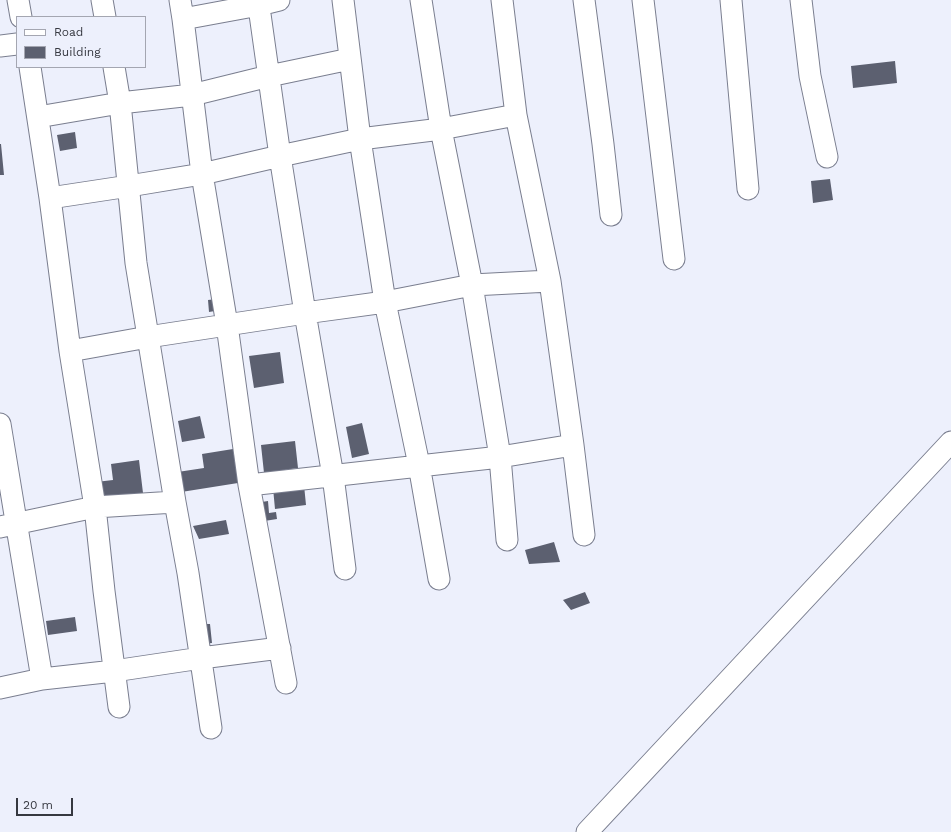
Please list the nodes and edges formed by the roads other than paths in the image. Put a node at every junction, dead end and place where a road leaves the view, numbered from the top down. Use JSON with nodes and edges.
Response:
{"nodes":[{"id":1,"x":18,"y":0,"type":"edge"},
{"id":2,"x":102,"y":0,"type":"edge"},
{"id":3,"x":279,"y":0,"type":"edge"},
{"id":4,"x":343,"y":0,"type":"edge"},
{"id":5,"x":422,"y":0,"type":"edge"},
{"id":6,"x":502,"y":0,"type":"edge"},
{"id":7,"x":584,"y":0,"type":"edge"},
{"id":8,"x":643,"y":0,"type":"edge"},
{"id":9,"x":730,"y":0,"type":"edge"},
{"id":10,"x":801,"y":0,"type":"edge"},
{"id":11,"x":259,"y":2,"type":"edge"},
{"id":12,"x":182,"y":10,"type":"edge"},
{"id":13,"x":21,"y":16,"type":"edge"},
{"id":14,"x":105,"y":16,"type":"edge"},
{"id":15,"x":16,"y":44,"type":"edge"},
{"id":16,"x":0,"y":46,"type":"edge"},
{"id":17,"x":350,"y":59,"type":"junction"},
{"id":18,"x":30,"y":68,"type":"edge"},
{"id":19,"x":114,"y":68,"type":"edge"},
{"id":20,"x":269,"y":76,"type":"junction"},
{"id":21,"x":192,"y":95,"type":"junction"},
{"id":22,"x":120,"y":103,"type":"junction"},
{"id":23,"x":516,"y":115,"type":"junction"},
{"id":24,"x":38,"y":117,"type":"junction"},
{"id":25,"x":441,"y":129,"type":"junction"},
{"id":26,"x":360,"y":139,"type":"junction"},
{"id":27,"x":280,"y":156,"type":"junction"},
{"id":28,"x":827,"y":157,"type":"dead end"},
{"id":29,"x":202,"y":174,"type":"junction"},
{"id":30,"x":128,"y":186,"type":"junction"},
{"id":31,"x":748,"y":189,"type":"dead end"},
{"id":32,"x":50,"y":198,"type":"junction"},
{"id":33,"x":611,"y":215,"type":"dead end"},
{"id":34,"x":674,"y":258,"type":"dead end"},
{"id":35,"x":550,"y":281,"type":"junction"},
{"id":36,"x":472,"y":285,"type":"junction"},
{"id":37,"x":385,"y":302,"type":"junction"},
{"id":38,"x":305,"y":313,"type":"junction"},
{"id":39,"x":227,"y":325,"type":"junction"},
{"id":40,"x":148,"y":337,"type":"junction"},
{"id":41,"x":70,"y":351,"type":"junction"},
{"id":42,"x":0,"y":424,"type":"edge"},
{"id":43,"x":951,"y":442,"type":"edge"},
{"id":44,"x":573,"y":445,"type":"junction"},
{"id":45,"x":500,"y":457,"type":"junction"},
{"id":46,"x":419,"y":465,"type":"junction"},
{"id":47,"x":333,"y":476,"type":"junction"},
{"id":48,"x":249,"y":485,"type":"junction"},
{"id":49,"x":175,"y":502,"type":"junction"},
{"id":50,"x":95,"y":507,"type":"junction"},
{"id":51,"x":8,"y":525,"type":"edge"},
{"id":52,"x":584,"y":535,"type":"dead end"},
{"id":53,"x":507,"y":540,"type":"dead end"},
{"id":54,"x":344,"y":569,"type":"dead end"},
{"id":55,"x":439,"y":580,"type":"dead end"},
{"id":56,"x":280,"y":648,"type":"junction"},
{"id":57,"x":201,"y":658,"type":"junction"},
{"id":58,"x":114,"y":671,"type":"junction"},
{"id":59,"x":42,"y":679,"type":"junction"},
{"id":60,"x":286,"y":683,"type":"dead end"},
{"id":61,"x":0,"y":688,"type":"edge"},
{"id":62,"x":119,"y":707,"type":"dead end"},
{"id":63,"x":212,"y":728,"type":"dead end"},
{"id":64,"x":587,"y":832,"type":"edge"}],
"edges":[{"from":1,"to":13,"type":"street"},
{"from":2,"to":14,"type":"street"},
{"from":3,"to":11,"type":"street"},
{"from":4,"to":17,"type":"street"},
{"from":5,"to":25,"type":"street"},
{"from":6,"to":23,"type":"street"},
{"from":7,"to":33,"type":"street"},
{"from":8,"to":34,"type":"street"},
{"from":9,"to":31,"type":"street"},
{"from":10,"to":28,"type":"street"},
{"from":11,"to":12,"type":"street"},
{"from":11,"to":20,"type":"street"},
{"from":12,"to":21,"type":"street"},
{"from":15,"to":16,"type":"street"},
{"from":17,"to":20,"type":"street"},
{"from":17,"to":26,"type":"street"},
{"from":18,"to":24,"type":"street"},
{"from":19,"to":22,"type":"street"},
{"from":20,"to":21,"type":"street"},
{"from":20,"to":27,"type":"street"},
{"from":21,"to":22,"type":"street"},
{"from":21,"to":29,"type":"street"},
{"from":22,"to":24,"type":"street"},
{"from":22,"to":30,"type":"street"},
{"from":23,"to":25,"type":"street"},
{"from":23,"to":35,"type":"street"},
{"from":24,"to":32,"type":"street"},
{"from":25,"to":26,"type":"street"},
{"from":25,"to":36,"type":"street"},
{"from":26,"to":27,"type":"street"},
{"from":26,"to":37,"type":"street"},
{"from":27,"to":29,"type":"street"},
{"from":27,"to":38,"type":"street"},
{"from":29,"to":30,"type":"street"},
{"from":29,"to":39,"type":"street"},
{"from":30,"to":32,"type":"street"},
{"from":30,"to":40,"type":"street"},
{"from":32,"to":41,"type":"street"},
{"from":35,"to":36,"type":"street"},
{"from":35,"to":44,"type":"street"},
{"from":36,"to":37,"type":"street"},
{"from":36,"to":45,"type":"street"},
{"from":37,"to":38,"type":"street"},
{"from":37,"to":46,"type":"street"},
{"from":38,"to":39,"type":"street"},
{"from":38,"to":47,"type":"street"},
{"from":39,"to":40,"type":"street"},
{"from":39,"to":48,"type":"street"},
{"from":40,"to":41,"type":"street"},
{"from":40,"to":49,"type":"street"},
{"from":41,"to":50,"type":"street"},
{"from":42,"to":51,"type":"street"},
{"from":43,"to":64,"type":"street"},
{"from":44,"to":45,"type":"street"},
{"from":44,"to":52,"type":"street"},
{"from":45,"to":46,"type":"street"},
{"from":45,"to":53,"type":"street"},
{"from":46,"to":47,"type":"street"},
{"from":46,"to":55,"type":"street"},
{"from":47,"to":48,"type":"street"},
{"from":47,"to":54,"type":"street"},
{"from":48,"to":56,"type":"street"},
{"from":49,"to":50,"type":"street"},
{"from":49,"to":57,"type":"street"},
{"from":50,"to":51,"type":"street"},
{"from":50,"to":58,"type":"street"},
{"from":51,"to":59,"type":"street"},
{"from":56,"to":57,"type":"street"},
{"from":56,"to":60,"type":"street"},
{"from":57,"to":58,"type":"street"},
{"from":57,"to":63,"type":"street"},
{"from":58,"to":59,"type":"street"},
{"from":58,"to":62,"type":"street"},
{"from":59,"to":61,"type":"street"}]}
